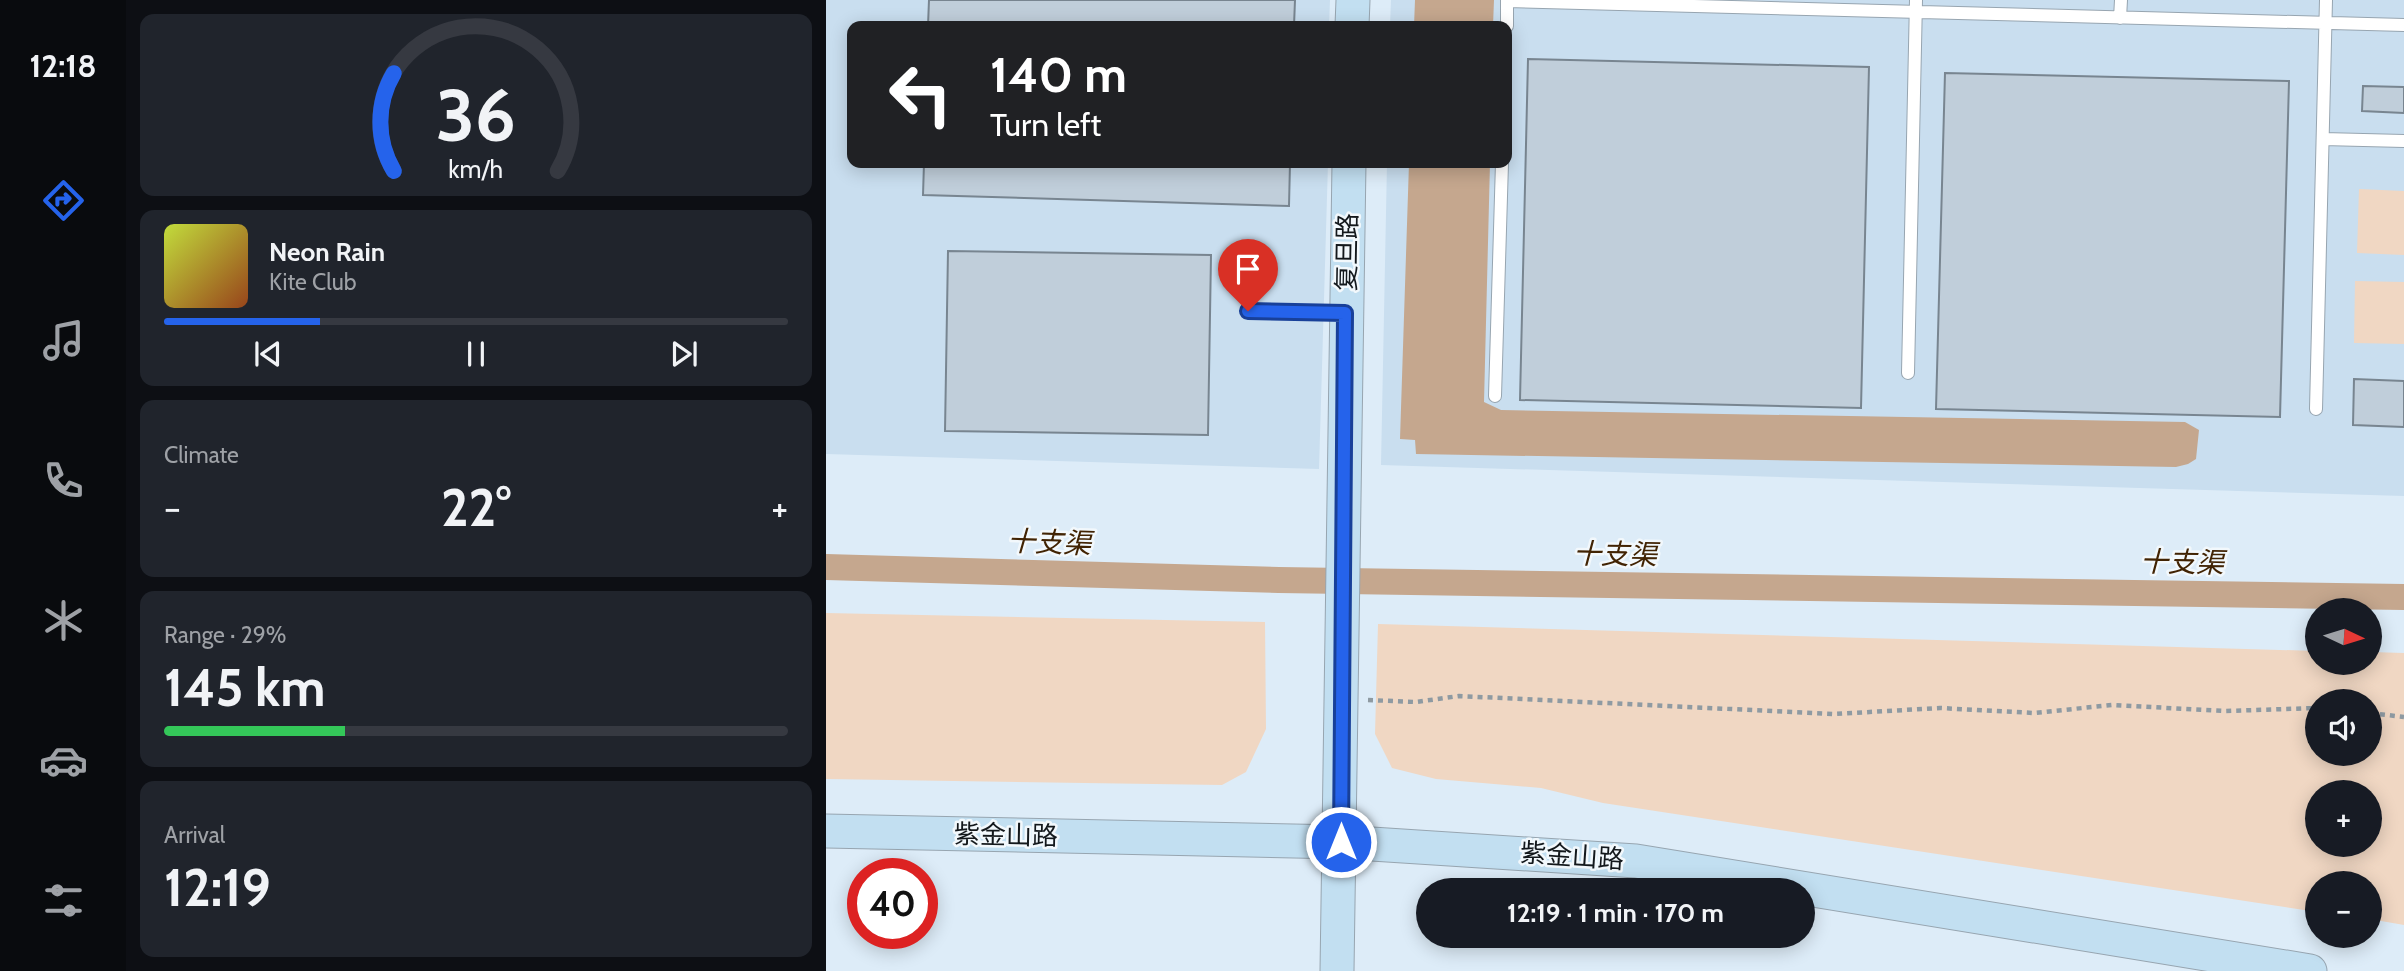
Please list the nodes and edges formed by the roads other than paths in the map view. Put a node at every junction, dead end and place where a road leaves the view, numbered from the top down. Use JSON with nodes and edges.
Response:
{"nodes":[{"id":1,"x":1353,"y":0,"type":"edge"},
{"id":2,"x":2121,"y":0,"type":"edge"},
{"id":3,"x":2326,"y":0,"type":"edge"},
{"id":4,"x":1507,"y":1,"type":"edge"},
{"id":5,"x":1703,"y":3,"type":"edge"},
{"id":6,"x":1915,"y":6,"type":"edge"},
{"id":7,"x":2120,"y":18,"type":"junction"},
{"id":8,"x":1352,"y":21,"type":"edge"},
{"id":9,"x":1507,"y":21,"type":"edge"},
{"id":10,"x":2326,"y":23,"type":"junction"},
{"id":11,"x":2404,"y":25,"type":"edge"},
{"id":12,"x":2323,"y":139,"type":"junction"},
{"id":13,"x":2404,"y":141,"type":"edge"},
{"id":14,"x":1349,"y":168,"type":"edge"},
{"id":15,"x":1502,"y":168,"type":"edge"},
{"id":16,"x":1248,"y":311,"type":"dead end"},
{"id":17,"x":1345,"y":313,"type":"junction"},
{"id":18,"x":1908,"y":373,"type":"dead end"},
{"id":19,"x":1495,"y":396,"type":"dead end"},
{"id":20,"x":2316,"y":409,"type":"dead end"},
{"id":21,"x":826,"y":831,"type":"edge"},
{"id":22,"x":1341,"y":842,"type":"junction"},
{"id":23,"x":1337,"y":971,"type":"edge"},
{"id":24,"x":2310,"y":971,"type":"edge"}],
"edges":[{"from":1,"to":8,"type":"street"},
{"from":2,"to":7,"type":"lane"},
{"from":3,"to":10,"type":"lane"},
{"from":4,"to":5,"type":"lane"},
{"from":4,"to":9,"type":"lane"},
{"from":5,"to":6,"type":"lane"},
{"from":6,"to":7,"type":"lane"},
{"from":6,"to":18,"type":"lane"},
{"from":7,"to":10,"type":"lane"},
{"from":10,"to":11,"type":"lane"},
{"from":10,"to":12,"type":"lane"},
{"from":12,"to":13,"type":"lane"},
{"from":12,"to":20,"type":"lane"},
{"from":14,"to":17,"type":"street","name":"复旦路"},
{"from":15,"to":19,"type":"lane"},
{"from":16,"to":17,"type":"lane"},
{"from":17,"to":22,"type":"street","name":"复旦路"},
{"from":21,"to":22,"type":"street","name":"紫金山路"},
{"from":22,"to":23,"type":"street","name":"复旦路"},
{"from":22,"to":24,"type":"street","name":"紫金山路"}]}
